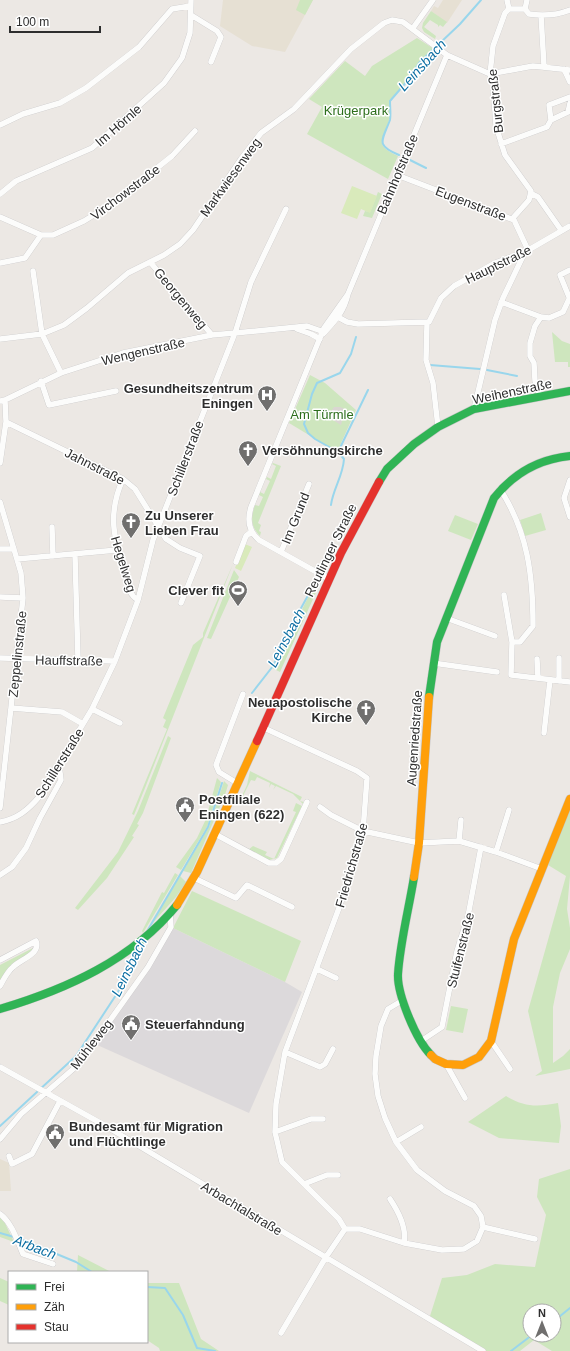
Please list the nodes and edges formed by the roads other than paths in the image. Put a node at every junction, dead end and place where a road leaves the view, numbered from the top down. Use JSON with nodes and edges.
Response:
{"nodes":[{"id":1,"x":433,"y":0,"type":"edge"},
{"id":2,"x":507,"y":0,"type":"edge"},
{"id":3,"x":527,"y":0,"type":"edge"},
{"id":4,"x":191,"y":3,"type":"edge"},
{"id":5,"x":509,"y":9,"type":"junction"},
{"id":6,"x":525,"y":9,"type":"junction"},
{"id":7,"x":570,"y":10,"type":"edge"},
{"id":8,"x":191,"y":15,"type":"junction"},
{"id":9,"x":541,"y":15,"type":"junction"},
{"id":10,"x":413,"y":28,"type":"junction"},
{"id":11,"x":447,"y":54,"type":"junction"},
{"id":12,"x":211,"y":62,"type":"dead end"},
{"id":13,"x":544,"y":66,"type":"junction"},
{"id":14,"x":567,"y":69,"type":"edge"},
{"id":15,"x":490,"y":74,"type":"junction"},
{"id":16,"x":570,"y":82,"type":"edge"},
{"id":17,"x":570,"y":97,"type":"edge"},
{"id":18,"x":570,"y":103,"type":"edge"},
{"id":19,"x":551,"y":120,"type":"junction"},
{"id":20,"x":0,"y":125,"type":"edge"},
{"id":21,"x":195,"y":131,"type":"dead end"},
{"id":22,"x":501,"y":144,"type":"junction"},
{"id":23,"x":397,"y":175,"type":"junction"},
{"id":24,"x":0,"y":194,"type":"edge"},
{"id":25,"x":532,"y":194,"type":"junction"},
{"id":26,"x":286,"y":209,"type":"dead end"},
{"id":27,"x":0,"y":217,"type":"edge"},
{"id":28,"x":512,"y":219,"type":"junction"},
{"id":29,"x":570,"y":226,"type":"edge"},
{"id":30,"x":561,"y":230,"type":"junction"},
{"id":31,"x":40,"y":235,"type":"junction"},
{"id":32,"x":527,"y":251,"type":"junction"},
{"id":33,"x":150,"y":262,"type":"junction"},
{"id":34,"x":0,"y":263,"type":"edge"},
{"id":35,"x":570,"y":270,"type":"edge"},
{"id":36,"x":33,"y":271,"type":"dead end"},
{"id":37,"x":570,"y":297,"type":"edge"},
{"id":38,"x":501,"y":302,"type":"junction"},
{"id":39,"x":336,"y":316,"type":"junction"},
{"id":40,"x":541,"y":317,"type":"junction"},
{"id":41,"x":427,"y":323,"type":"junction"},
{"id":42,"x":235,"y":333,"type":"junction"},
{"id":43,"x":42,"y":334,"type":"junction"},
{"id":44,"x":212,"y":335,"type":"junction"},
{"id":45,"x":323,"y":335,"type":"junction"},
{"id":46,"x":0,"y":339,"type":"edge"},
{"id":47,"x":61,"y":373,"type":"junction"},
{"id":48,"x":41,"y":381,"type":"junction"},
{"id":49,"x":570,"y":390,"type":"edge"},
{"id":50,"x":116,"y":391,"type":"dead end"},
{"id":51,"x":540,"y":396,"type":"junction"},
{"id":52,"x":3,"y":400,"type":"edge"},
{"id":53,"x":474,"y":409,"type":"junction"},
{"id":54,"x":6,"y":422,"type":"junction"},
{"id":55,"x":438,"y":427,"type":"junction"},
{"id":56,"x":570,"y":456,"type":"edge"},
{"id":57,"x":0,"y":461,"type":"edge"},
{"id":58,"x":123,"y":479,"type":"junction"},
{"id":59,"x":570,"y":480,"type":"edge"},
{"id":60,"x":309,"y":484,"type":"dead end"},
{"id":61,"x":500,"y":489,"type":"junction"},
{"id":62,"x":0,"y":506,"type":"edge"},
{"id":63,"x":570,"y":516,"type":"edge"},
{"id":64,"x":159,"y":525,"type":"junction"},
{"id":65,"x":52,"y":527,"type":"dead end"},
{"id":66,"x":251,"y":532,"type":"junction"},
{"id":67,"x":0,"y":549,"type":"edge"},
{"id":68,"x":14,"y":549,"type":"junction"},
{"id":69,"x":117,"y":550,"type":"junction"},
{"id":70,"x":281,"y":552,"type":"junction"},
{"id":71,"x":75,"y":554,"type":"junction"},
{"id":72,"x":53,"y":556,"type":"junction"},
{"id":73,"x":17,"y":559,"type":"junction"},
{"id":74,"x":236,"y":562,"type":"dead end"},
{"id":75,"x":329,"y":578,"type":"junction"},
{"id":76,"x":504,"y":595,"type":"dead end"},
{"id":77,"x":0,"y":597,"type":"edge"},
{"id":78,"x":23,"y":598,"type":"junction"},
{"id":79,"x":138,"y":600,"type":"junction"},
{"id":80,"x":181,"y":603,"type":"dead end"},
{"id":81,"x":446,"y":618,"type":"junction"},
{"id":82,"x":495,"y":636,"type":"dead end"},
{"id":83,"x":512,"y":642,"type":"junction"},
{"id":84,"x":0,"y":658,"type":"edge"},
{"id":85,"x":559,"y":658,"type":"dead end"},
{"id":86,"x":17,"y":659,"type":"junction"},
{"id":87,"x":537,"y":659,"type":"dead end"},
{"id":88,"x":78,"y":660,"type":"junction"},
{"id":89,"x":115,"y":661,"type":"junction"},
{"id":90,"x":433,"y":663,"type":"junction"},
{"id":91,"x":497,"y":672,"type":"dead end"},
{"id":92,"x":538,"y":678,"type":"junction"},
{"id":93,"x":550,"y":680,"type":"junction"},
{"id":94,"x":559,"y":681,"type":"junction"},
{"id":95,"x":570,"y":682,"type":"edge"},
{"id":96,"x":243,"y":694,"type":"dead end"},
{"id":97,"x":11,"y":708,"type":"junction"},
{"id":98,"x":92,"y":709,"type":"junction"},
{"id":99,"x":120,"y":723,"type":"dead end"},
{"id":100,"x":83,"y":724,"type":"junction"},
{"id":101,"x":262,"y":727,"type":"junction"},
{"id":102,"x":544,"y":733,"type":"dead end"},
{"id":103,"x":3,"y":742,"type":"edge"},
{"id":104,"x":56,"y":767,"type":"junction"},
{"id":105,"x":237,"y":783,"type":"junction"},
{"id":106,"x":570,"y":799,"type":"edge"},
{"id":107,"x":307,"y":802,"type":"dead end"},
{"id":108,"x":320,"y":807,"type":"dead end"},
{"id":109,"x":0,"y":808,"type":"edge"},
{"id":110,"x":509,"y":810,"type":"dead end"},
{"id":111,"x":462,"y":820,"type":"dead end"},
{"id":112,"x":0,"y":822,"type":"edge"},
{"id":113,"x":363,"y":831,"type":"junction"},
{"id":114,"x":215,"y":834,"type":"junction"},
{"id":115,"x":459,"y":841,"type":"junction"},
{"id":116,"x":419,"y":843,"type":"junction"},
{"id":117,"x":482,"y":847,"type":"junction"},
{"id":118,"x":496,"y":852,"type":"junction"},
{"id":119,"x":542,"y":869,"type":"junction"},
{"id":120,"x":0,"y":875,"type":"edge"},
{"id":121,"x":194,"y":878,"type":"junction"},
{"id":122,"x":292,"y":906,"type":"dead end"},
{"id":123,"x":170,"y":914,"type":"junction"},
{"id":124,"x":0,"y":960,"type":"edge"},
{"id":125,"x":317,"y":970,"type":"junction"},
{"id":126,"x":336,"y":978,"type":"dead end"},
{"id":127,"x":0,"y":986,"type":"edge"},
{"id":128,"x":402,"y":1000,"type":"junction"},
{"id":129,"x":0,"y":1009,"type":"edge"},
{"id":130,"x":421,"y":1041,"type":"junction"},
{"id":131,"x":492,"y":1041,"type":"junction"},
{"id":132,"x":333,"y":1048,"type":"dead end"},
{"id":133,"x":285,"y":1052,"type":"junction"},
{"id":134,"x":446,"y":1064,"type":"junction"},
{"id":135,"x":0,"y":1067,"type":"edge"},
{"id":136,"x":510,"y":1069,"type":"dead end"},
{"id":137,"x":45,"y":1092,"type":"junction"},
{"id":138,"x":465,"y":1098,"type":"dead end"},
{"id":139,"x":60,"y":1101,"type":"junction"},
{"id":140,"x":323,"y":1119,"type":"dead end"},
{"id":141,"x":421,"y":1127,"type":"dead end"},
{"id":142,"x":275,"y":1132,"type":"junction"},
{"id":143,"x":0,"y":1139,"type":"edge"},
{"id":144,"x":396,"y":1142,"type":"junction"},
{"id":145,"x":8,"y":1156,"type":"dead end"},
{"id":146,"x":338,"y":1175,"type":"dead end"},
{"id":147,"x":304,"y":1184,"type":"junction"},
{"id":148,"x":390,"y":1199,"type":"dead end"},
{"id":149,"x":0,"y":1214,"type":"edge"},
{"id":150,"x":483,"y":1227,"type":"junction"},
{"id":151,"x":345,"y":1229,"type":"junction"},
{"id":152,"x":535,"y":1239,"type":"dead end"},
{"id":153,"x":404,"y":1243,"type":"junction"},
{"id":154,"x":326,"y":1257,"type":"junction"},
{"id":155,"x":53,"y":1264,"type":"dead end"},
{"id":156,"x":281,"y":1333,"type":"dead end"},
{"id":157,"x":483,"y":1351,"type":"edge"}],
"edges":[{"from":1,"to":10,"type":"street"},
{"from":2,"to":5,"type":"street"},
{"from":3,"to":6,"type":"street"},
{"from":4,"to":8,"type":"street","name":"Im Hörnle"},
{"from":4,"to":20,"type":"street"},
{"from":5,"to":6,"type":"street"},
{"from":5,"to":15,"type":"street","name":"Burgstraße"},
{"from":6,"to":9,"type":"street"},
{"from":7,"to":9,"type":"street"},
{"from":8,"to":12,"type":"street"},
{"from":8,"to":24,"type":"street","name":"Im Hörnle"},
{"from":9,"to":13,"type":"street"},
{"from":10,"to":11,"type":"street"},
{"from":10,"to":33,"type":"street","name":"Markwiesenweg"},
{"from":11,"to":15,"type":"street"},
{"from":11,"to":23,"type":"street","name":"Bahnhofstraße"},
{"from":13,"to":14,"type":"street"},
{"from":13,"to":15,"type":"street"},
{"from":14,"to":16,"type":"street"},
{"from":15,"to":22,"type":"street","name":"Burgstraße"},
{"from":17,"to":19,"type":"street"},
{"from":18,"to":19,"type":"street"},
{"from":19,"to":22,"type":"street"},
{"from":21,"to":31,"type":"street","name":"Virchowstraße"},
{"from":22,"to":25,"type":"street","name":"Burgstraße"},
{"from":23,"to":28,"type":"street","name":"Eugenstraße"},
{"from":23,"to":39,"type":"street","name":"Bahnhofstraße"},
{"from":25,"to":28,"type":"street"},
{"from":25,"to":30,"type":"street","name":"Burgstraße"},
{"from":26,"to":42,"type":"street","name":"Schillerstraße"},
{"from":27,"to":31,"type":"street"},
{"from":28,"to":32,"type":"street","name":"Eugenstraße"},
{"from":29,"to":30,"type":"street","name":"Hauptstraße"},
{"from":30,"to":32,"type":"street","name":"Hauptstraße"},
{"from":31,"to":34,"type":"street"},
{"from":32,"to":38,"type":"street"},
{"from":32,"to":41,"type":"street","name":"Hauptstraße"},
{"from":33,"to":43,"type":"street","name":"Markwiesenweg"},
{"from":33,"to":44,"type":"street","name":"Georgenweg"},
{"from":35,"to":37,"type":"street"},
{"from":36,"to":43,"type":"street"},
{"from":37,"to":40,"type":"street"},
{"from":38,"to":40,"type":"street"},
{"from":38,"to":53,"type":"street"},
{"from":39,"to":41,"type":"street"},
{"from":39,"to":45,"type":"street","name":"Bahnhofstraße"},
{"from":40,"to":51,"type":"street"},
{"from":41,"to":55,"type":"street"},
{"from":42,"to":44,"type":"street","name":"Wengenstraße"},
{"from":42,"to":45,"type":"street","name":"Wengenstraße"},
{"from":42,"to":64,"type":"street","name":"Schillerstraße"},
{"from":43,"to":46,"type":"street","name":"Markwiesenweg"},
{"from":43,"to":47,"type":"street"},
{"from":44,"to":47,"type":"street","name":"Wengenstraße"},
{"from":45,"to":66,"type":"street","name":"Bahnhofstraße"},
{"from":47,"to":48,"type":"street","name":"Wengenstraße"},
{"from":48,"to":50,"type":"street"},
{"from":48,"to":52,"type":"street","name":"Wengenstraße"},
{"from":49,"to":51,"type":"street","name":"Weihenstraße"},
{"from":51,"to":53,"type":"street","name":"Weihenstraße"},
{"from":52,"to":54,"type":"street"},
{"from":53,"to":55,"type":"street","name":"Weihenstraße"},
{"from":54,"to":57,"type":"street"},
{"from":54,"to":58,"type":"street","name":"Jahnstraße"},
{"from":55,"to":75,"type":"street","name":"Reutlinger Straße"},
{"from":56,"to":61,"type":"street","name":"Augenriedstraße"},
{"from":58,"to":64,"type":"street","name":"Jahnstraße"},
{"from":58,"to":69,"type":"street","name":"Hegelweg"},
{"from":59,"to":63,"type":"street"},
{"from":60,"to":70,"type":"street","name":"Im Grund"},
{"from":61,"to":81,"type":"street","name":"Augenriedstraße"},
{"from":61,"to":83,"type":"street"},
{"from":62,"to":68,"type":"street","name":"Zeppelinstraße"},
{"from":64,"to":79,"type":"street","name":"Schillerstraße"},
{"from":64,"to":80,"type":"street","name":"Jahnstraße"},
{"from":65,"to":72,"type":"street"},
{"from":66,"to":70,"type":"street"},
{"from":66,"to":74,"type":"street"},
{"from":67,"to":68,"type":"street"},
{"from":68,"to":73,"type":"street","name":"Zeppelinstraße"},
{"from":69,"to":71,"type":"street"},
{"from":69,"to":79,"type":"street","name":"Hegelweg"},
{"from":70,"to":75,"type":"street"},
{"from":71,"to":72,"type":"street"},
{"from":71,"to":88,"type":"street"},
{"from":72,"to":73,"type":"street"},
{"from":73,"to":78,"type":"street","name":"Zeppelinstraße"},
{"from":75,"to":101,"type":"street","name":"Reutlinger Straße"},
{"from":76,"to":83,"type":"street"},
{"from":77,"to":78,"type":"street"},
{"from":78,"to":86,"type":"street","name":"Zeppelinstraße"},
{"from":79,"to":89,"type":"street","name":"Schillerstraße"},
{"from":81,"to":82,"type":"street"},
{"from":81,"to":90,"type":"street","name":"Augenriedstraße"},
{"from":83,"to":92,"type":"street"},
{"from":84,"to":86,"type":"street","name":"Hauffstraße"},
{"from":85,"to":94,"type":"street"},
{"from":86,"to":88,"type":"street","name":"Hauffstraße"},
{"from":86,"to":97,"type":"street","name":"Zeppelinstraße"},
{"from":87,"to":92,"type":"street"},
{"from":88,"to":89,"type":"street","name":"Hauffstraße"},
{"from":89,"to":98,"type":"street","name":"Schillerstraße"},
{"from":90,"to":91,"type":"street"},
{"from":90,"to":116,"type":"street","name":"Augenriedstraße"},
{"from":92,"to":93,"type":"street"},
{"from":93,"to":94,"type":"street"},
{"from":93,"to":102,"type":"street"},
{"from":94,"to":95,"type":"street"},
{"from":96,"to":105,"type":"street"},
{"from":97,"to":100,"type":"street"},
{"from":97,"to":103,"type":"street","name":"Zeppelinstraße"},
{"from":98,"to":99,"type":"street"},
{"from":98,"to":100,"type":"street","name":"Schillerstraße"},
{"from":100,"to":104,"type":"street","name":"Schillerstraße"},
{"from":101,"to":105,"type":"street","name":"Reutlinger Straße"},
{"from":101,"to":113,"type":"street","name":"Friedrichstraße"},
{"from":103,"to":109,"type":"street","name":"Zeppelinstraße"},
{"from":104,"to":112,"type":"street","name":"Schillerstraße"},
{"from":104,"to":120,"type":"street"},
{"from":105,"to":114,"type":"street","name":"Reutlinger Straße"},
{"from":106,"to":119,"type":"street"},
{"from":107,"to":114,"type":"street"},
{"from":108,"to":113,"type":"street"},
{"from":110,"to":118,"type":"street"},
{"from":111,"to":115,"type":"street"},
{"from":113,"to":116,"type":"street"},
{"from":113,"to":125,"type":"street","name":"Friedrichstraße"},
{"from":114,"to":121,"type":"street","name":"Reutlinger Straße"},
{"from":115,"to":116,"type":"street"},
{"from":115,"to":117,"type":"street"},
{"from":116,"to":128,"type":"street","name":"Augenriedstraße"},
{"from":117,"to":118,"type":"street"},
{"from":117,"to":130,"type":"street","name":"Stuifenstraße"},
{"from":118,"to":119,"type":"street"},
{"from":119,"to":131,"type":"street"},
{"from":121,"to":122,"type":"street"},
{"from":121,"to":123,"type":"street","name":"Reutlinger Straße"},
{"from":123,"to":129,"type":"street","name":"Reutlinger Straße"},
{"from":123,"to":137,"type":"street","name":"Mühleweg"},
{"from":124,"to":127,"type":"street"},
{"from":125,"to":126,"type":"street"},
{"from":125,"to":133,"type":"street","name":"Friedrichstraße"},
{"from":128,"to":130,"type":"street","name":"Augenriedstraße"},
{"from":128,"to":144,"type":"street"},
{"from":130,"to":134,"type":"street","name":"Augenriedstraße"},
{"from":131,"to":134,"type":"street"},
{"from":131,"to":136,"type":"street"},
{"from":132,"to":133,"type":"street"},
{"from":133,"to":142,"type":"street","name":"Friedrichstraße"},
{"from":134,"to":138,"type":"street","name":"Augenriedstraße"},
{"from":135,"to":137,"type":"street","name":"Arbachtalstraße"},
{"from":137,"to":139,"type":"street","name":"Arbachtalstraße"},
{"from":137,"to":143,"type":"street","name":"Mühleweg"},
{"from":139,"to":145,"type":"street"},
{"from":139,"to":154,"type":"street","name":"Arbachtalstraße"},
{"from":140,"to":142,"type":"street"},
{"from":141,"to":144,"type":"street"},
{"from":142,"to":147,"type":"street","name":"Friedrichstraße"},
{"from":144,"to":150,"type":"street"},
{"from":146,"to":147,"type":"street"},
{"from":147,"to":151,"type":"street","name":"Friedrichstraße"},
{"from":148,"to":153,"type":"street"},
{"from":149,"to":155,"type":"street"},
{"from":150,"to":152,"type":"street"},
{"from":150,"to":153,"type":"street"},
{"from":151,"to":153,"type":"street"},
{"from":151,"to":154,"type":"street"},
{"from":154,"to":156,"type":"street"},
{"from":154,"to":157,"type":"street","name":"Arbachtalstraße"}]}
